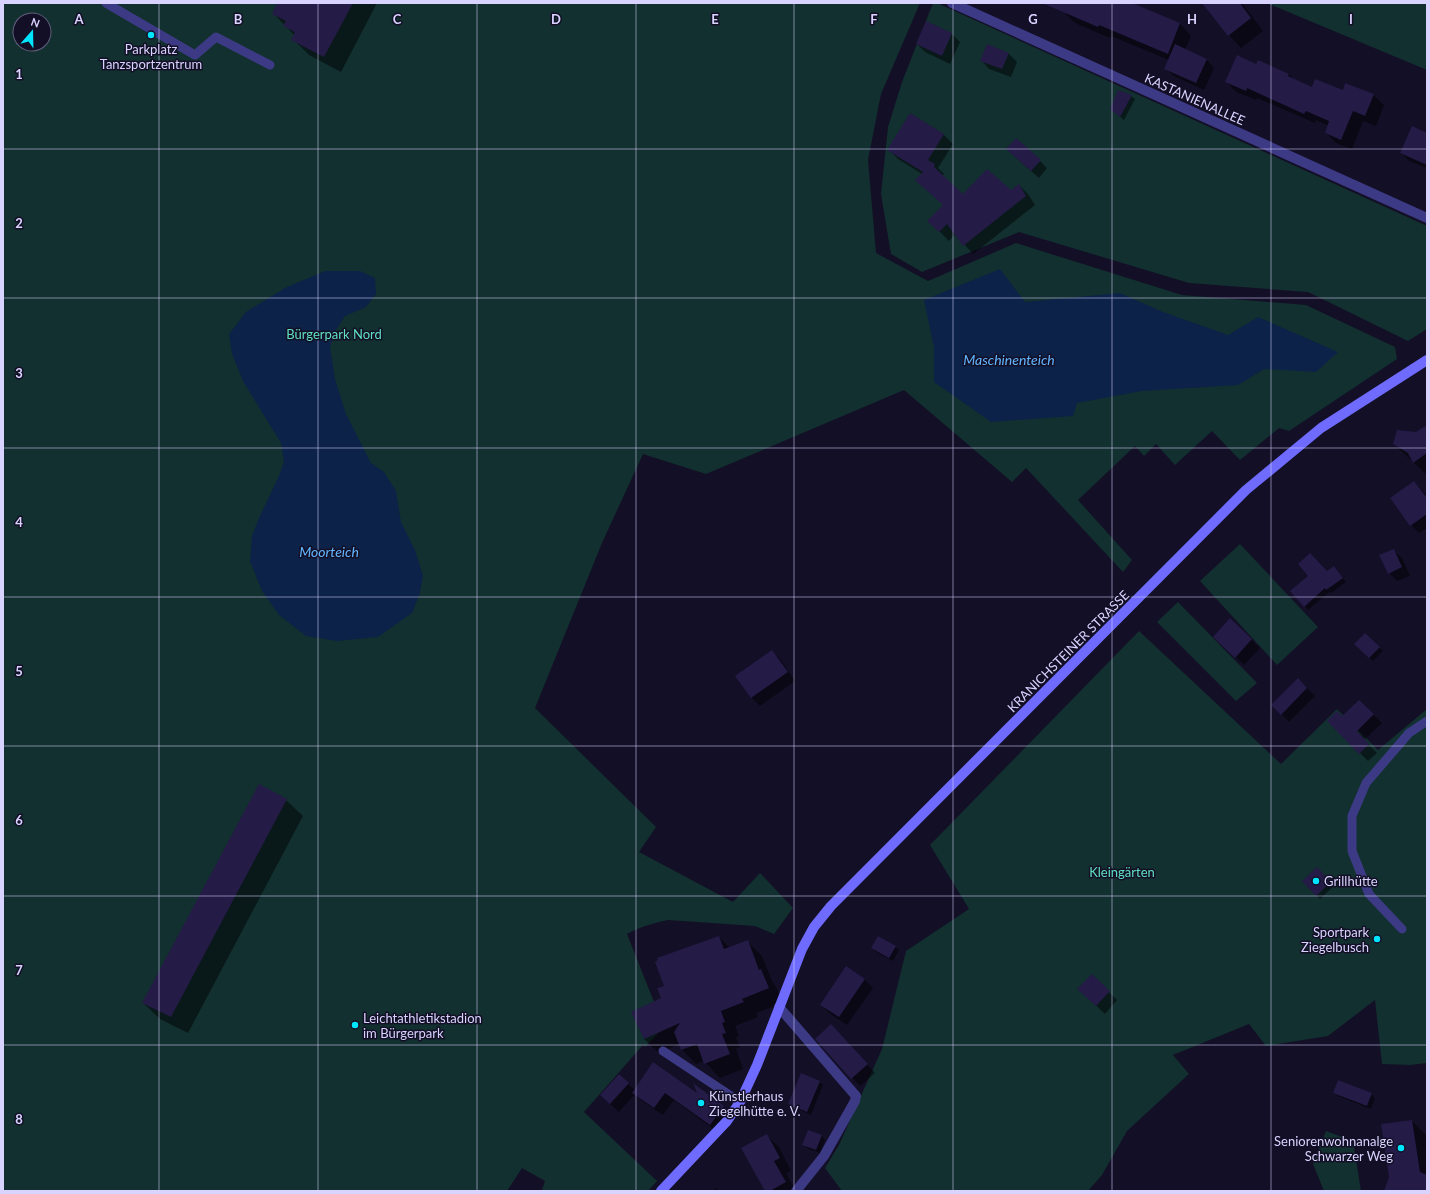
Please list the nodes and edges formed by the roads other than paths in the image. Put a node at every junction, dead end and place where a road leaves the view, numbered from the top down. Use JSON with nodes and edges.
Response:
{"nodes":[{"id":1,"x":106,"y":3,"type":"edge"},
{"id":2,"x":952,"y":3,"type":"edge"},
{"id":3,"x":270,"y":64,"type":"dead end"},
{"id":4,"x":1427,"y":218,"type":"edge"},
{"id":5,"x":1427,"y":360,"type":"edge"},
{"id":6,"x":1427,"y":721,"type":"edge"},
{"id":7,"x":1402,"y":929,"type":"dead end"},
{"id":8,"x":779,"y":1008,"type":"junction"},
{"id":9,"x":663,"y":1051,"type":"dead end"},
{"id":10,"x":740,"y":1102,"type":"junction"},
{"id":11,"x":661,"y":1191,"type":"edge"},
{"id":12,"x":796,"y":1191,"type":"edge"}],
"edges":[{"from":1,"to":3,"type":"lane"},
{"from":2,"to":4,"type":"street","name":"KASTANIENALLEE"},
{"from":5,"to":8,"type":"main road","name":"KRANICHSTEINER STRASSE"},
{"from":6,"to":7,"type":"lane"},
{"from":8,"to":10,"type":"main road","name":"KRANICHSTEINER STRASSE"},
{"from":8,"to":12,"type":"street"},
{"from":9,"to":10,"type":"lane"},
{"from":10,"to":11,"type":"main road","name":"KRANICHSTEINER STRASSE"}]}
